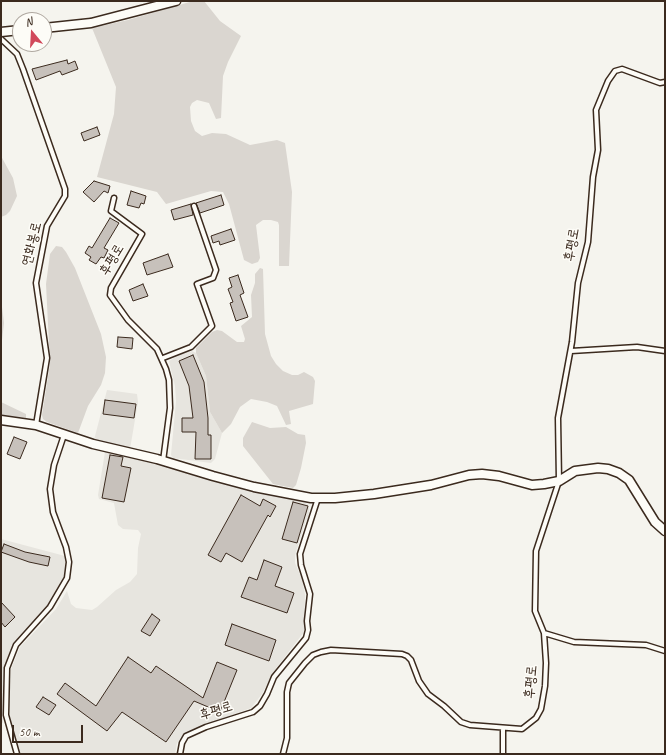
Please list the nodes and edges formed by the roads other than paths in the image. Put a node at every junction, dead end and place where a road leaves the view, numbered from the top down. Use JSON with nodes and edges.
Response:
{"nodes":[{"id":1,"x":176,"y":1,"type":"edge"},
{"id":2,"x":52,"y":27,"type":"edge"},
{"id":3,"x":12,"y":31,"type":"edge"},
{"id":4,"x":1,"y":32,"type":"edge"},
{"id":5,"x":1,"y":39,"type":"edge"},
{"id":6,"x":665,"y":82,"type":"edge"},
{"id":7,"x":114,"y":198,"type":"dead end"},
{"id":8,"x":194,"y":206,"type":"dead end"},
{"id":9,"x":571,"y":351,"type":"junction"},
{"id":10,"x":665,"y":351,"type":"edge"},
{"id":11,"x":163,"y":358,"type":"junction"},
{"id":12,"x":1,"y":420,"type":"edge"},
{"id":13,"x":36,"y":425,"type":"junction"},
{"id":14,"x":64,"y":435,"type":"junction"},
{"id":15,"x":163,"y":461,"type":"junction"},
{"id":16,"x":559,"y":481,"type":"junction"},
{"id":17,"x":319,"y":498,"type":"junction"},
{"id":18,"x":665,"y":531,"type":"edge"},
{"id":19,"x":544,"y":633,"type":"junction"},
{"id":20,"x":665,"y":651,"type":"edge"},
{"id":21,"x":503,"y":728,"type":"junction"},
{"id":22,"x":17,"y":754,"type":"edge"},
{"id":23,"x":180,"y":754,"type":"edge"},
{"id":24,"x":283,"y":754,"type":"edge"},
{"id":25,"x":503,"y":754,"type":"edge"}],
"edges":[{"from":1,"to":2,"type":"street"},
{"from":3,"to":4,"type":"street"},
{"from":5,"to":13,"type":"lane","name":"연화봉로"},
{"from":6,"to":9,"type":"lane","name":"후평로"},
{"from":7,"to":11,"type":"lane","name":"후평로"},
{"from":8,"to":11,"type":"lane"},
{"from":9,"to":10,"type":"lane"},
{"from":9,"to":16,"type":"lane","name":"후평로"},
{"from":11,"to":15,"type":"lane","name":"후평로"},
{"from":12,"to":13,"type":"street"},
{"from":13,"to":14,"type":"street"},
{"from":14,"to":15,"type":"street"},
{"from":14,"to":22,"type":"lane"},
{"from":15,"to":17,"type":"street"},
{"from":16,"to":17,"type":"street"},
{"from":16,"to":18,"type":"street"},
{"from":16,"to":19,"type":"lane","name":"후평로"},
{"from":17,"to":23,"type":"lane","name":"후평로"},
{"from":19,"to":20,"type":"lane"},
{"from":19,"to":21,"type":"lane","name":"후평로"},
{"from":21,"to":24,"type":"lane","name":"후평로"},
{"from":21,"to":25,"type":"lane"}]}
